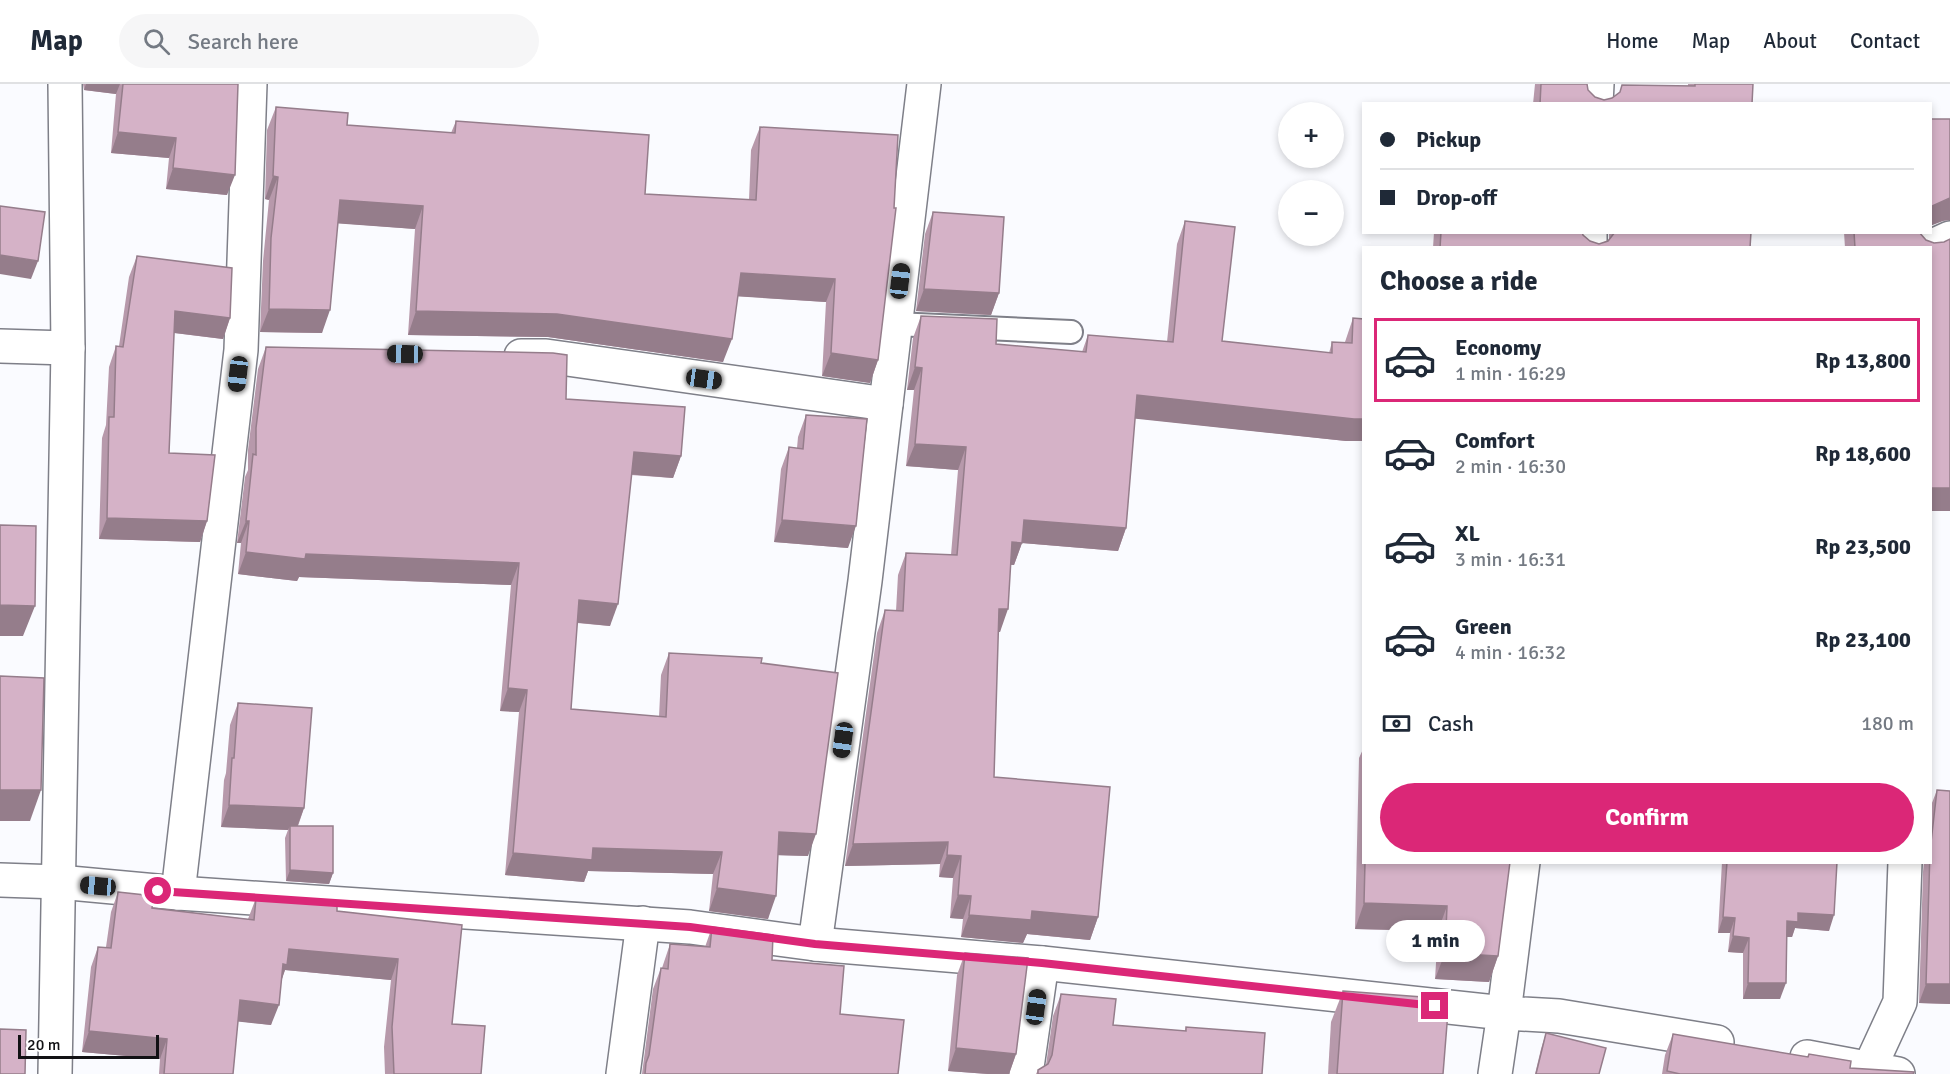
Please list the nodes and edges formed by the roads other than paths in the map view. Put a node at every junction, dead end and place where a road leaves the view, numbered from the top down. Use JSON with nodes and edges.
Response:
{"nodes":[{"id":1,"x":65,"y":84,"type":"edge"},
{"id":2,"x":250,"y":84,"type":"edge"},
{"id":3,"x":924,"y":84,"type":"edge"},
{"id":4,"x":1597,"y":84,"type":"edge"},
{"id":5,"x":1596,"y":102,"type":"edge"},
{"id":6,"x":1950,"y":238,"type":"edge"},
{"id":7,"x":1932,"y":246,"type":"edge"},
{"id":8,"x":895,"y":324,"type":"junction"},
{"id":9,"x":1071,"y":332,"type":"dead end"},
{"id":10,"x":0,"y":346,"type":"edge"},
{"id":11,"x":68,"y":348,"type":"junction"},
{"id":12,"x":241,"y":350,"type":"junction"},
{"id":13,"x":276,"y":351,"type":"edge"},
{"id":14,"x":487,"y":355,"type":"edge"},
{"id":15,"x":886,"y":404,"type":"junction"},
{"id":16,"x":1523,"y":864,"type":"edge"},
{"id":17,"x":1905,"y":864,"type":"edge"},
{"id":18,"x":0,"y":880,"type":"edge"},
{"id":19,"x":58,"y":882,"type":"junction"},
{"id":20,"x":178,"y":893,"type":"junction"},
{"id":21,"x":643,"y":923,"type":"junction"},
{"id":22,"x":815,"y":944,"type":"junction"},
{"id":23,"x":1042,"y":963,"type":"junction"},
{"id":24,"x":1504,"y":1013,"type":"junction"},
{"id":25,"x":1743,"y":1046,"type":"edge"},
{"id":26,"x":1778,"y":1052,"type":"edge"},
{"id":27,"x":1884,"y":1071,"type":"edge"},
{"id":28,"x":55,"y":1074,"type":"edge"},
{"id":29,"x":623,"y":1074,"type":"edge"},
{"id":30,"x":1026,"y":1074,"type":"edge"},
{"id":31,"x":1495,"y":1074,"type":"edge"}],
"edges":[{"from":1,"to":11,"type":"street"},
{"from":2,"to":12,"type":"street"},
{"from":3,"to":8,"type":"street"},
{"from":4,"to":5,"type":"street"},
{"from":6,"to":7,"type":"street"},
{"from":8,"to":9,"type":"lane"},
{"from":8,"to":15,"type":"street"},
{"from":10,"to":11,"type":"street"},
{"from":11,"to":19,"type":"street"},
{"from":12,"to":13,"type":"street"},
{"from":12,"to":20,"type":"street"},
{"from":14,"to":15,"type":"street"},
{"from":15,"to":22,"type":"street"},
{"from":16,"to":24,"type":"street"},
{"from":17,"to":27,"type":"street"},
{"from":18,"to":19,"type":"street"},
{"from":19,"to":20,"type":"street"},
{"from":19,"to":28,"type":"street"},
{"from":20,"to":21,"type":"street"},
{"from":21,"to":22,"type":"street"},
{"from":21,"to":29,"type":"street"},
{"from":22,"to":23,"type":"street"},
{"from":23,"to":24,"type":"street"},
{"from":23,"to":30,"type":"street"},
{"from":24,"to":25,"type":"street"},
{"from":24,"to":31,"type":"street"},
{"from":26,"to":27,"type":"street"}]}
